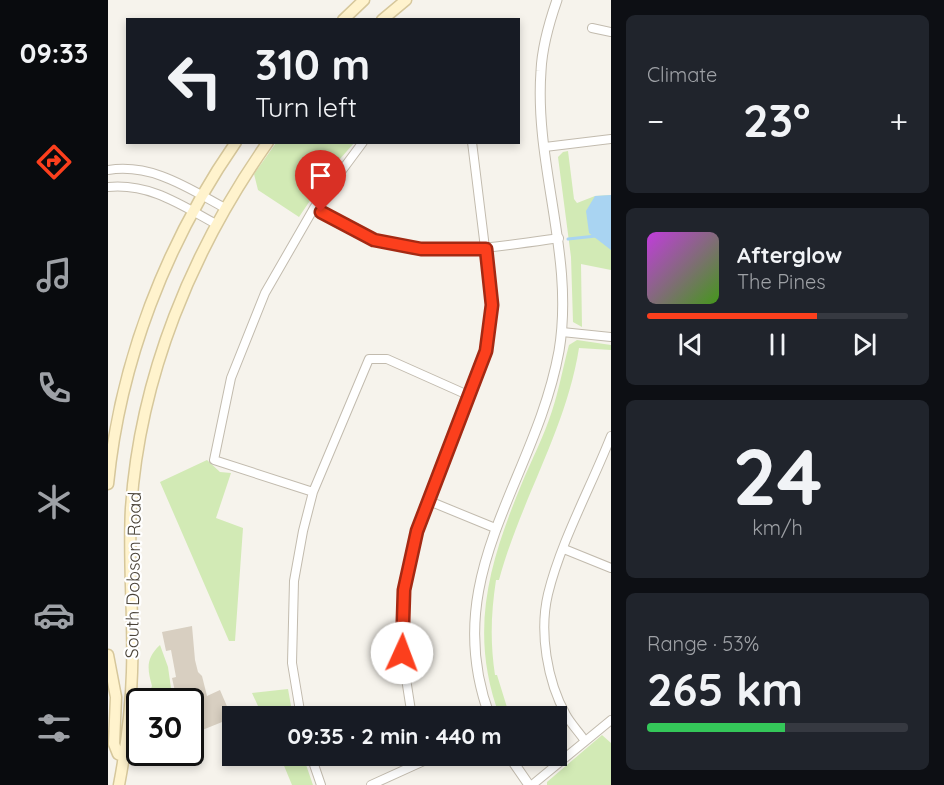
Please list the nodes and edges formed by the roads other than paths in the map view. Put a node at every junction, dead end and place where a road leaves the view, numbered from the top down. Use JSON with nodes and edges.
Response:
{"nodes":[{"id":1,"x":364,"y":0,"type":"edge"},
{"id":2,"x":406,"y":0,"type":"edge"},
{"id":3,"x":557,"y":0,"type":"edge"},
{"id":4,"x":345,"y":18,"type":"edge"},
{"id":5,"x":384,"y":18,"type":"edge"},
{"id":6,"x":592,"y":28,"type":"dead end"},
{"id":7,"x":611,"y":32,"type":"edge"},
{"id":8,"x":611,"y":139,"type":"edge"},
{"id":9,"x":235,"y":144,"type":"edge"},
{"id":10,"x":267,"y":144,"type":"edge"},
{"id":11,"x":362,"y":144,"type":"edge"},
{"id":12,"x":472,"y":144,"type":"edge"},
{"id":13,"x":545,"y":147,"type":"junction"},
{"id":14,"x":108,"y":170,"type":"edge"},
{"id":15,"x":108,"y":188,"type":"edge"},
{"id":16,"x":202,"y":196,"type":"junction"},
{"id":17,"x":225,"y":208,"type":"junction"},
{"id":18,"x":314,"y":208,"type":"junction"},
{"id":19,"x":193,"y":211,"type":"junction"},
{"id":20,"x":216,"y":224,"type":"junction"},
{"id":21,"x":559,"y":238,"type":"junction"},
{"id":22,"x":486,"y":249,"type":"junction"},
{"id":23,"x":562,"y":332,"type":"junction"},
{"id":24,"x":611,"y":337,"type":"edge"},
{"id":25,"x":470,"y":396,"type":"junction"},
{"id":26,"x":611,"y":437,"type":"edge"},
{"id":27,"x":108,"y":484,"type":"edge"},
{"id":28,"x":313,"y":492,"type":"junction"},
{"id":29,"x":429,"y":501,"type":"junction"},
{"id":30,"x":495,"y":528,"type":"junction"},
{"id":31,"x":564,"y":549,"type":"junction"},
{"id":32,"x":611,"y":568,"type":"edge"},
{"id":33,"x":108,"y":655,"type":"edge"},
{"id":34,"x":299,"y":706,"type":"edge"},
{"id":35,"x":410,"y":706,"type":"edge"},
{"id":36,"x":487,"y":706,"type":"edge"},
{"id":37,"x":611,"y":720,"type":"edge"},
{"id":38,"x":585,"y":741,"type":"junction"},
{"id":39,"x":124,"y":758,"type":"junction"},
{"id":40,"x":314,"y":766,"type":"edge"},
{"id":41,"x":410,"y":766,"type":"edge"},
{"id":42,"x":516,"y":766,"type":"edge"},
{"id":43,"x":119,"y":785,"type":"edge"},
{"id":44,"x":321,"y":785,"type":"edge"},
{"id":45,"x":371,"y":785,"type":"edge"},
{"id":46,"x":530,"y":785,"type":"edge"}],
"edges":[{"from":1,"to":4,"type":"main road"},
{"from":2,"to":5,"type":"main road"},
{"from":3,"to":13,"type":"street"},
{"from":6,"to":7,"type":"street"},
{"from":8,"to":13,"type":"street"},
{"from":9,"to":16,"type":"main road","name":"South Dobson Road"},
{"from":10,"to":17,"type":"main road","name":"South Dobson Road"},
{"from":11,"to":18,"type":"street"},
{"from":12,"to":22,"type":"street"},
{"from":13,"to":21,"type":"street"},
{"from":14,"to":16,"type":"street"},
{"from":15,"to":19,"type":"street"},
{"from":16,"to":17,"type":"street"},
{"from":16,"to":19,"type":"main road","name":"South Dobson Road"},
{"from":17,"to":20,"type":"main road","name":"South Dobson Road"},
{"from":18,"to":22,"type":"street"},
{"from":18,"to":28,"type":"street"},
{"from":19,"to":20,"type":"street"},
{"from":19,"to":27,"type":"main road","name":"South Dobson Road"},
{"from":20,"to":39,"type":"main road","name":"South Dobson Road"},
{"from":21,"to":22,"type":"street"},
{"from":21,"to":23,"type":"street"},
{"from":22,"to":25,"type":"street"},
{"from":23,"to":24,"type":"street"},
{"from":23,"to":30,"type":"street"},
{"from":25,"to":28,"type":"street"},
{"from":25,"to":29,"type":"street"},
{"from":26,"to":31,"type":"street"},
{"from":28,"to":34,"type":"street"},
{"from":29,"to":30,"type":"street"},
{"from":29,"to":35,"type":"street"},
{"from":30,"to":36,"type":"street"},
{"from":31,"to":32,"type":"street"},
{"from":31,"to":38,"type":"street"},
{"from":33,"to":39,"type":"main road"},
{"from":37,"to":38,"type":"street"},
{"from":38,"to":46,"type":"street"},
{"from":39,"to":43,"type":"main road","name":"South Dobson Road"},
{"from":40,"to":44,"type":"street"},
{"from":41,"to":45,"type":"street"},
{"from":42,"to":46,"type":"street"}]}
